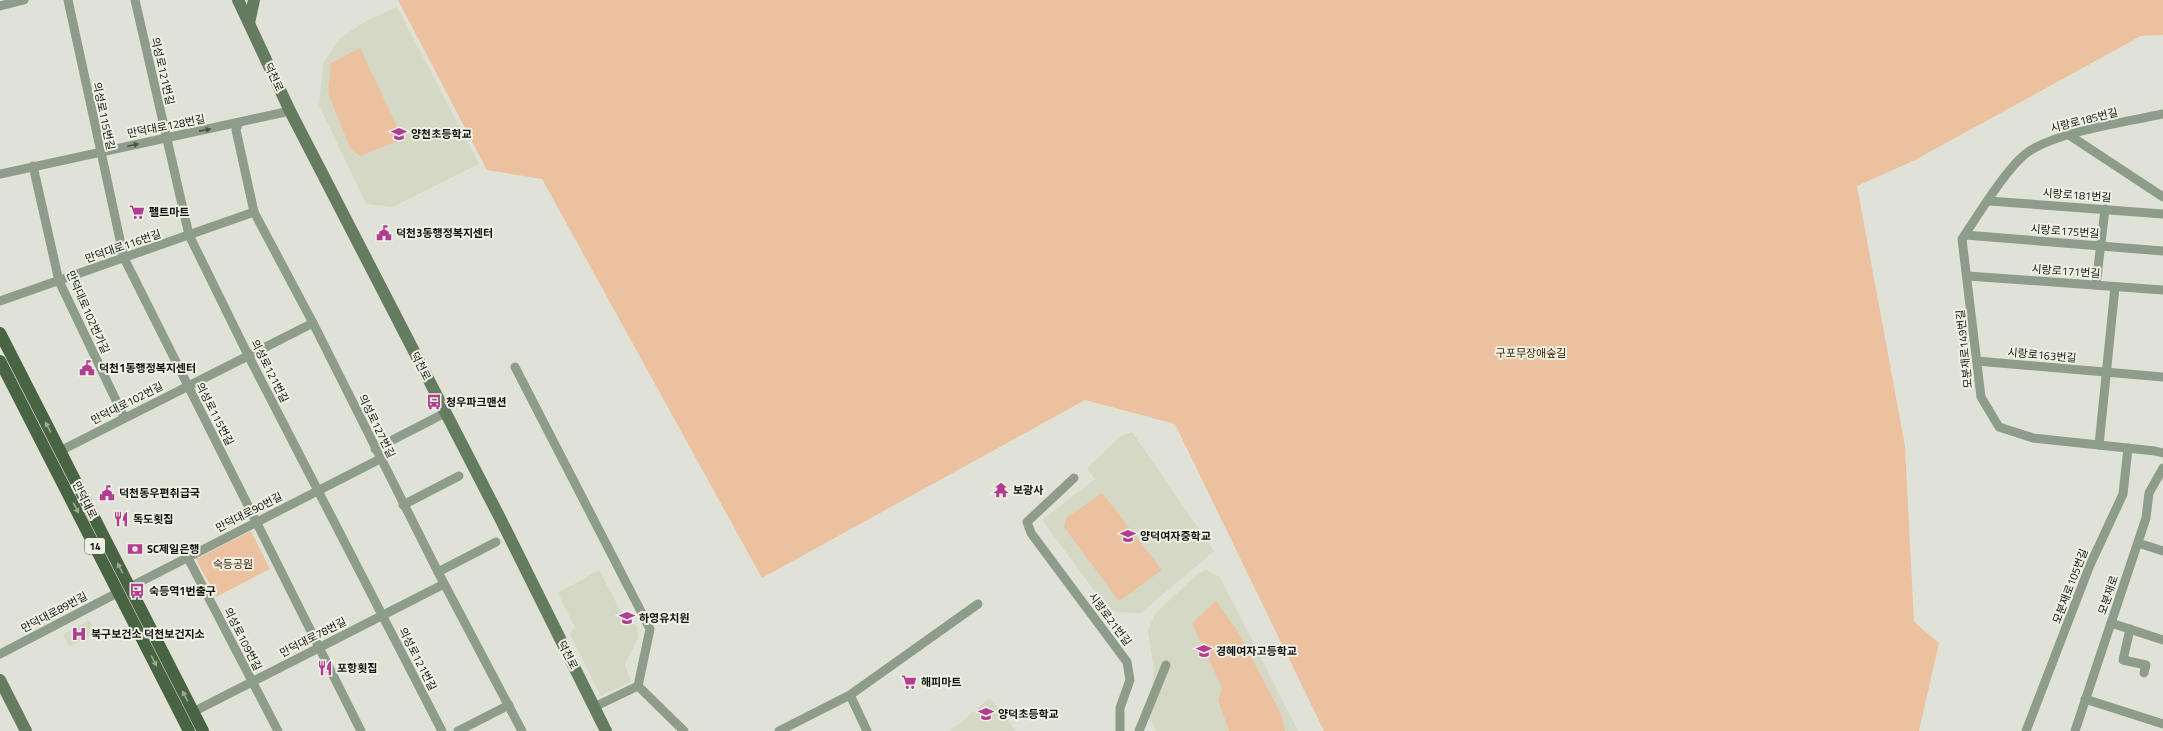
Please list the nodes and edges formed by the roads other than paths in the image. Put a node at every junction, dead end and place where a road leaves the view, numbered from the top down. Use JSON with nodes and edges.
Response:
{"nodes":[{"id":1,"x":24,"y":0,"type":"edge"},
{"id":2,"x":68,"y":0,"type":"edge"},
{"id":3,"x":135,"y":0,"type":"edge"},
{"id":4,"x":238,"y":0,"type":"edge"},
{"id":5,"x":254,"y":0,"type":"edge"},
{"id":6,"x":0,"y":6,"type":"edge"},
{"id":7,"x":249,"y":23,"type":"junction"},
{"id":8,"x":290,"y":111,"type":"junction"},
{"id":9,"x":2163,"y":114,"type":"edge"},
{"id":10,"x":238,"y":124,"type":"junction"},
{"id":11,"x":2069,"y":135,"type":"junction"},
{"id":12,"x":166,"y":138,"type":"junction"},
{"id":13,"x":99,"y":152,"type":"junction"},
{"id":14,"x":33,"y":166,"type":"junction"},
{"id":15,"x":0,"y":174,"type":"edge"},
{"id":16,"x":2163,"y":197,"type":"edge"},
{"id":17,"x":1989,"y":201,"type":"junction"},
{"id":18,"x":2105,"y":209,"type":"junction"},
{"id":19,"x":254,"y":212,"type":"junction"},
{"id":20,"x":2163,"y":214,"type":"edge"},
{"id":21,"x":1965,"y":235,"type":"junction"},
{"id":22,"x":189,"y":236,"type":"junction"},
{"id":23,"x":2100,"y":246,"type":"junction"},
{"id":24,"x":2163,"y":251,"type":"edge"},
{"id":25,"x":124,"y":258,"type":"junction"},
{"id":26,"x":1968,"y":276,"type":"junction"},
{"id":27,"x":59,"y":281,"type":"junction"},
{"id":28,"x":2096,"y":285,"type":"junction"},
{"id":29,"x":2115,"y":287,"type":"junction"},
{"id":30,"x":2163,"y":290,"type":"edge"},
{"id":31,"x":0,"y":301,"type":"edge"},
{"id":32,"x":313,"y":323,"type":"junction"},
{"id":33,"x":0,"y":333,"type":"edge"},
{"id":34,"x":248,"y":355,"type":"junction"},
{"id":35,"x":0,"y":361,"type":"edge"},
{"id":36,"x":1977,"y":361,"type":"junction"},
{"id":37,"x":515,"y":366,"type":"dead end"},
{"id":38,"x":2105,"y":372,"type":"junction"},
{"id":39,"x":2163,"y":377,"type":"edge"},
{"id":40,"x":12,"y":384,"type":"junction"},
{"id":41,"x":187,"y":386,"type":"junction"},
{"id":42,"x":38,"y":408,"type":"junction"},
{"id":43,"x":446,"y":413,"type":"junction"},
{"id":44,"x":124,"y":417,"type":"junction"},
{"id":45,"x":2099,"y":445,"type":"junction"},
{"id":46,"x":2128,"y":448,"type":"junction"},
{"id":47,"x":375,"y":449,"type":"junction"},
{"id":48,"x":2163,"y":453,"type":"edge"},
{"id":49,"x":56,"y":456,"type":"junction"},
{"id":50,"x":380,"y":459,"type":"junction"},
{"id":51,"x":2163,"y":468,"type":"edge"},
{"id":52,"x":459,"y":476,"type":"dead end"},
{"id":53,"x":1074,"y":478,"type":"dead end"},
{"id":54,"x":318,"y":490,"type":"junction"},
{"id":55,"x":403,"y":505,"type":"junction"},
{"id":56,"x":256,"y":522,"type":"junction"},
{"id":57,"x":496,"y":542,"type":"dead end"},
{"id":58,"x":2138,"y":543,"type":"junction"},
{"id":59,"x":2163,"y":551,"type":"edge"},
{"id":60,"x":188,"y":558,"type":"junction"},
{"id":61,"x":438,"y":572,"type":"junction"},
{"id":62,"x":444,"y":584,"type":"junction"},
{"id":63,"x":130,"y":587,"type":"junction"},
{"id":64,"x":119,"y":592,"type":"junction"},
{"id":65,"x":978,"y":604,"type":"dead end"},
{"id":66,"x":382,"y":615,"type":"junction"},
{"id":67,"x":2111,"y":623,"type":"junction"},
{"id":68,"x":2130,"y":629,"type":"junction"},
{"id":69,"x":2163,"y":640,"type":"edge"},
{"id":70,"x":318,"y":648,"type":"junction"},
{"id":71,"x":0,"y":654,"type":"edge"},
{"id":72,"x":1166,"y":665,"type":"dead end"},
{"id":73,"x":2144,"y":673,"type":"dead end"},
{"id":74,"x":0,"y":680,"type":"edge"},
{"id":75,"x":251,"y":682,"type":"junction"},
{"id":76,"x":638,"y":686,"type":"junction"},
{"id":77,"x":850,"y":695,"type":"junction"},
{"id":78,"x":2085,"y":699,"type":"junction"},
{"id":79,"x":509,"y":705,"type":"junction"},
{"id":80,"x":594,"y":707,"type":"junction"},
{"id":81,"x":193,"y":712,"type":"junction"},
{"id":82,"x":2163,"y":724,"type":"edge"},
{"id":83,"x":26,"y":731,"type":"edge"},
{"id":84,"x":189,"y":731,"type":"edge"},
{"id":85,"x":203,"y":731,"type":"edge"},
{"id":86,"x":278,"y":731,"type":"edge"},
{"id":87,"x":361,"y":731,"type":"edge"},
{"id":88,"x":442,"y":731,"type":"edge"},
{"id":89,"x":458,"y":731,"type":"edge"},
{"id":90,"x":522,"y":731,"type":"edge"},
{"id":91,"x":606,"y":731,"type":"edge"},
{"id":92,"x":684,"y":731,"type":"edge"},
{"id":93,"x":779,"y":731,"type":"edge"},
{"id":94,"x":867,"y":731,"type":"edge"},
{"id":95,"x":1120,"y":731,"type":"edge"},
{"id":96,"x":1139,"y":731,"type":"edge"},
{"id":97,"x":2026,"y":731,"type":"edge"},
{"id":98,"x":2075,"y":731,"type":"edge"}],
"edges":[{"from":1,"to":6,"type":"street"},
{"from":2,"to":13,"type":"street","name":"의성로115번길"},
{"from":3,"to":12,"type":"street","name":"의성로121번길"},
{"from":4,"to":7,"type":"main road","name":"덕천로"},
{"from":5,"to":7,"type":"main road"},
{"from":7,"to":8,"type":"main road","name":"덕천로"},
{"from":8,"to":10,"type":"street","name":"만덕대로128번길"},
{"from":8,"to":43,"type":"main road","name":"덕천로"},
{"from":9,"to":11,"type":"street","name":"시랑로185번길"},
{"from":12,"to":10,"type":"street","name":"만덕대로128번길","one_way":true},
{"from":10,"to":19,"type":"street","name":"의성로127번길"},
{"from":11,"to":16,"type":"street"},
{"from":11,"to":17,"type":"street","name":"시랑로185번길"},
{"from":13,"to":12,"type":"street","name":"만덕대로128번길","one_way":true},
{"from":12,"to":22,"type":"street","name":"의성로121번길"},
{"from":13,"to":14,"type":"street","name":"만덕대로128번길"},
{"from":13,"to":25,"type":"street","name":"의성로115번길"},
{"from":14,"to":15,"type":"street","name":"만덕대로128번길"},
{"from":14,"to":27,"type":"street","name":"만덕대로102번가길"},
{"from":17,"to":18,"type":"street","name":"시랑로181번길"},
{"from":17,"to":21,"type":"street"},
{"from":18,"to":20,"type":"street","name":"시랑로181번길"},
{"from":18,"to":23,"type":"street"},
{"from":19,"to":22,"type":"street","name":"만덕대로116번길"},
{"from":19,"to":32,"type":"street","name":"의성로127번길"},
{"from":21,"to":23,"type":"street","name":"시랑로175번길"},
{"from":21,"to":26,"type":"street","name":"모분재로149번길"},
{"from":22,"to":25,"type":"street","name":"만덕대로116번길"},
{"from":22,"to":34,"type":"street","name":"의성로121번길"},
{"from":23,"to":24,"type":"street","name":"시랑로175번길"},
{"from":23,"to":28,"type":"street"},
{"from":25,"to":27,"type":"street","name":"만덕대로116번길"},
{"from":25,"to":41,"type":"street","name":"의성로115번길"},
{"from":26,"to":28,"type":"street","name":"시랑로171번길"},
{"from":26,"to":36,"type":"street","name":"모분재로149번길"},
{"from":27,"to":31,"type":"street","name":"만덕대로116번길"},
{"from":27,"to":44,"type":"street","name":"만덕대로102번가길"},
{"from":28,"to":29,"type":"street","name":"시랑로171번길"},
{"from":29,"to":30,"type":"street","name":"시랑로171번길"},
{"from":29,"to":38,"type":"street"},
{"from":32,"to":34,"type":"street","name":"만덕대로102번길"},
{"from":32,"to":47,"type":"street","name":"의성로127번길"},
{"from":33,"to":42,"type":"main road","name":"만덕대로"},
{"from":34,"to":41,"type":"street","name":"만덕대로102번길"},
{"from":34,"to":54,"type":"street","name":"의성로121번길"},
{"from":35,"to":40,"type":"main road","name":"만덕대로","number":"14"},
{"from":36,"to":38,"type":"street","name":"시랑로163번길"},
{"from":36,"to":45,"type":"street","name":"모분재로149번길"},
{"from":37,"to":76,"type":"street"},
{"from":38,"to":39,"type":"street","name":"시랑로163번길"},
{"from":38,"to":45,"type":"street"},
{"from":40,"to":42,"type":"main road"},
{"from":40,"to":49,"type":"main road","name":"만덕대로","number":"14"},
{"from":41,"to":44,"type":"street","name":"만덕대로102번길"},
{"from":41,"to":56,"type":"street","name":"의성로115번길"},
{"from":49,"to":42,"type":"main road","name":"만덕대로","one_way":true},
{"from":43,"to":47,"type":"street"},
{"from":43,"to":80,"type":"main road","name":"덕천로"},
{"from":44,"to":49,"type":"street","name":"만덕대로102번길"},
{"from":45,"to":46,"type":"street","name":"모분재로149번길"},
{"from":46,"to":48,"type":"street","name":"모분재로149번길"},
{"from":46,"to":97,"type":"street","name":"모분재로105번길"},
{"from":47,"to":50,"type":"street","name":"의성로127번길"},
{"from":63,"to":49,"type":"main road","name":"만덕대로","one_way":true},
{"from":49,"to":64,"type":"main road","name":"만덕대로","number":"14","one_way":true},
{"from":50,"to":54,"type":"street","name":"만덕대로90번길"},
{"from":50,"to":55,"type":"street","name":"의성로127번길"},
{"from":51,"to":58,"type":"street","name":"모분재로"},
{"from":52,"to":55,"type":"street"},
{"from":53,"to":95,"type":"street","name":"시랑로21번길"},
{"from":54,"to":56,"type":"street","name":"만덕대로90번길"},
{"from":54,"to":66,"type":"street","name":"의성로121번길"},
{"from":55,"to":61,"type":"street","name":"의성로127번길"},
{"from":56,"to":60,"type":"street","name":"만덕대로90번길"},
{"from":56,"to":70,"type":"street","name":"의성로115번길"},
{"from":57,"to":61,"type":"street"},
{"from":58,"to":59,"type":"street"},
{"from":58,"to":67,"type":"street","name":"모분재로"},
{"from":60,"to":63,"type":"street","name":"만덕대로90번길"},
{"from":60,"to":75,"type":"street","name":"의성로109번길"},
{"from":61,"to":62,"type":"street","name":"의성로127번길"},
{"from":62,"to":66,"type":"street","name":"만덕대로78번길"},
{"from":62,"to":79,"type":"street","name":"의성로127번길"},
{"from":81,"to":63,"type":"main road","name":"만덕대로","one_way":true},
{"from":64,"to":71,"type":"street","name":"만덕대로89번길"},
{"from":64,"to":84,"type":"main road","name":"만덕대로","number":"14","one_way":true},
{"from":65,"to":77,"type":"street"},
{"from":66,"to":70,"type":"street","name":"만덕대로78번길"},
{"from":66,"to":88,"type":"street","name":"의성로121번길"},
{"from":67,"to":68,"type":"street"},
{"from":67,"to":78,"type":"street","name":"모분재로"},
{"from":68,"to":69,"type":"street"},
{"from":68,"to":73,"type":"street"},
{"from":70,"to":75,"type":"street","name":"만덕대로78번길"},
{"from":70,"to":87,"type":"street","name":"의성로115번길"},
{"from":72,"to":96,"type":"street"},
{"from":74,"to":83,"type":"main road"},
{"from":75,"to":81,"type":"street","name":"만덕대로78번길"},
{"from":75,"to":86,"type":"street","name":"의성로109번길"},
{"from":76,"to":80,"type":"street"},
{"from":76,"to":92,"type":"street"},
{"from":77,"to":93,"type":"street"},
{"from":77,"to":94,"type":"street"},
{"from":78,"to":82,"type":"street"},
{"from":78,"to":98,"type":"street","name":"모분재로"},
{"from":79,"to":89,"type":"street"},
{"from":79,"to":90,"type":"street","name":"의성로127번길"},
{"from":80,"to":91,"type":"main road","name":"덕천로"},
{"from":81,"to":85,"type":"main road","name":"만덕대로"}]}
